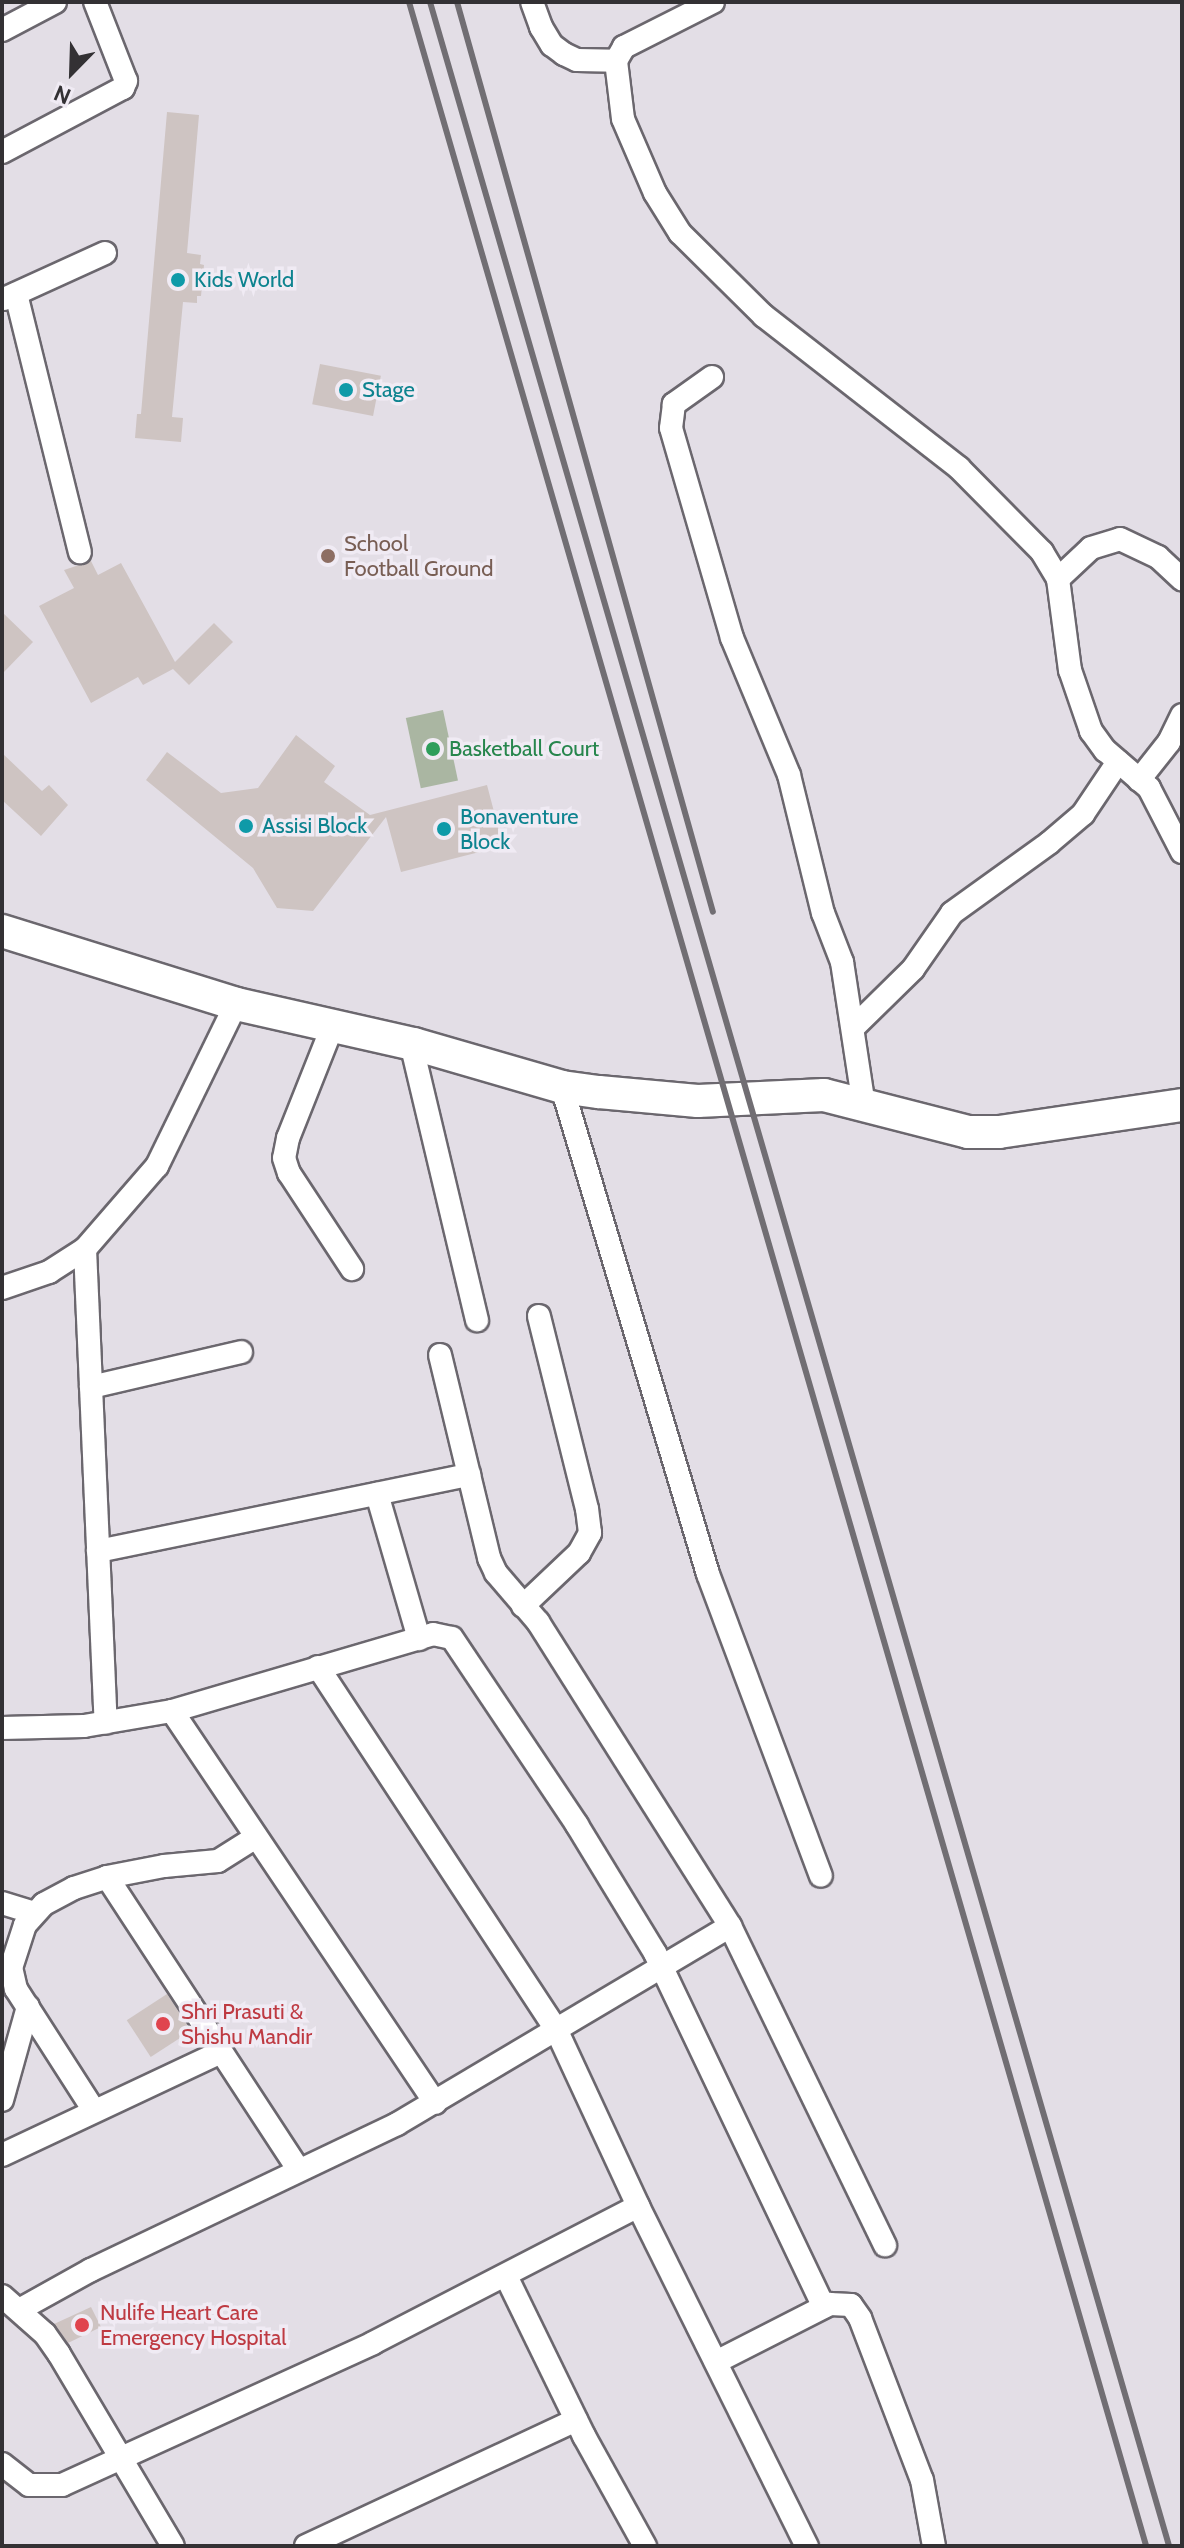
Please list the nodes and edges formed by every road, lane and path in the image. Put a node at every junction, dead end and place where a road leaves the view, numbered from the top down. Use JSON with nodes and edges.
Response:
{"nodes":[{"id":1,"x":55,"y":2,"type":"edge"},
{"id":2,"x":95,"y":2,"type":"edge"},
{"id":3,"x":532,"y":2,"type":"edge"},
{"id":4,"x":713,"y":2,"type":"edge"},
{"id":5,"x":2,"y":30,"type":"edge"},
{"id":6,"x":616,"y":61,"type":"junction"},
{"id":7,"x":2,"y":152,"type":"edge"},
{"id":8,"x":105,"y":253,"type":"dead end"},
{"id":9,"x":9,"y":297,"type":"edge"},
{"id":10,"x":712,"y":377,"type":"dead end"},
{"id":11,"x":80,"y":552,"type":"dead end"},
{"id":12,"x":1058,"y":579,"type":"junction"},
{"id":13,"x":1182,"y":579,"type":"edge"},
{"id":14,"x":1182,"y":715,"type":"edge"},
{"id":15,"x":1118,"y":762,"type":"junction"},
{"id":16,"x":1139,"y":780,"type":"junction"},
{"id":17,"x":1182,"y":852,"type":"edge"},
{"id":18,"x":2,"y":931,"type":"edge"},
{"id":19,"x":236,"y":1004,"type":"junction"},
{"id":20,"x":333,"y":1025,"type":"junction"},
{"id":21,"x":854,"y":1027,"type":"junction"},
{"id":22,"x":411,"y":1043,"type":"junction"},
{"id":23,"x":562,"y":1087,"type":"junction"},
{"id":24,"x":1182,"y":1105,"type":"edge"},
{"id":25,"x":864,"y":1106,"type":"junction"},
{"id":26,"x":85,"y":1249,"type":"junction"},
{"id":27,"x":352,"y":1269,"type":"dead end"},
{"id":28,"x":2,"y":1288,"type":"edge"},
{"id":29,"x":539,"y":1316,"type":"dead end"},
{"id":30,"x":477,"y":1320,"type":"dead end"},
{"id":31,"x":241,"y":1352,"type":"dead end"},
{"id":32,"x":440,"y":1355,"type":"dead end"},
{"id":33,"x":91,"y":1387,"type":"junction"},
{"id":34,"x":469,"y":1475,"type":"junction"},
{"id":35,"x":377,"y":1494,"type":"junction"},
{"id":36,"x":98,"y":1551,"type":"junction"},
{"id":37,"x":523,"y":1606,"type":"junction"},
{"id":38,"x":419,"y":1639,"type":"junction"},
{"id":39,"x":318,"y":1667,"type":"junction"},
{"id":40,"x":172,"y":1711,"type":"junction"},
{"id":41,"x":106,"y":1723,"type":"junction"},
{"id":42,"x":2,"y":1728,"type":"edge"},
{"id":43,"x":256,"y":1837,"type":"junction"},
{"id":44,"x":821,"y":1876,"type":"dead end"},
{"id":45,"x":107,"y":1877,"type":"junction"},
{"id":46,"x":2,"y":1903,"type":"edge"},
{"id":47,"x":35,"y":1913,"type":"junction"},
{"id":48,"x":730,"y":1926,"type":"junction"},
{"id":49,"x":661,"y":1964,"type":"junction"},
{"id":50,"x":28,"y":2007,"type":"junction"},
{"id":51,"x":556,"y":2029,"type":"junction"},
{"id":52,"x":221,"y":2052,"type":"junction"},
{"id":53,"x":2,"y":2100,"type":"edge"},
{"id":54,"x":435,"y":2103,"type":"junction"},
{"id":55,"x":93,"y":2109,"type":"junction"},
{"id":56,"x":2,"y":2155,"type":"edge"},
{"id":57,"x":298,"y":2169,"type":"junction"},
{"id":58,"x":638,"y":2206,"type":"junction"},
{"id":59,"x":885,"y":2245,"type":"dead end"},
{"id":60,"x":506,"y":2276,"type":"junction"},
{"id":61,"x":10,"y":2303,"type":"edge"},
{"id":62,"x":824,"y":2307,"type":"junction"},
{"id":63,"x":716,"y":2362,"type":"junction"},
{"id":64,"x":576,"y":2420,"type":"junction"},
{"id":65,"x":120,"y":2457,"type":"junction"},
{"id":66,"x":2,"y":2464,"type":"edge"},
{"id":67,"x":173,"y":2546,"type":"edge"},
{"id":68,"x":306,"y":2546,"type":"edge"},
{"id":69,"x":645,"y":2546,"type":"edge"},
{"id":70,"x":807,"y":2546,"type":"edge"},
{"id":71,"x":934,"y":2546,"type":"edge"}],
"edges":[{"from":1,"to":5,"type":"street"},
{"from":2,"to":7,"type":"street"},
{"from":3,"to":6,"type":"street"},
{"from":4,"to":6,"type":"street"},
{"from":6,"to":12,"type":"street"},
{"from":8,"to":9,"type":"street"},
{"from":9,"to":11,"type":"street"},
{"from":10,"to":21,"type":"street"},
{"from":12,"to":13,"type":"street"},
{"from":12,"to":15,"type":"street"},
{"from":14,"to":16,"type":"street"},
{"from":15,"to":16,"type":"street"},
{"from":15,"to":21,"type":"street"},
{"from":16,"to":17,"type":"street"},
{"from":18,"to":19,"type":"street"},
{"from":19,"to":20,"type":"street"},
{"from":19,"to":26,"type":"street"},
{"from":20,"to":22,"type":"street"},
{"from":20,"to":27,"type":"street"},
{"from":21,"to":25,"type":"street"},
{"from":22,"to":23,"type":"street"},
{"from":22,"to":30,"type":"street"},
{"from":23,"to":25,"type":"street"},
{"from":23,"to":44,"type":"street"},
{"from":24,"to":25,"type":"street"},
{"from":26,"to":28,"type":"street"},
{"from":26,"to":33,"type":"street"},
{"from":29,"to":37,"type":"street"},
{"from":31,"to":33,"type":"street"},
{"from":32,"to":34,"type":"street"},
{"from":33,"to":36,"type":"street"},
{"from":34,"to":35,"type":"street"},
{"from":34,"to":37,"type":"street"},
{"from":35,"to":36,"type":"street"},
{"from":35,"to":38,"type":"street"},
{"from":36,"to":41,"type":"street"},
{"from":37,"to":48,"type":"street"},
{"from":38,"to":39,"type":"street"},
{"from":38,"to":49,"type":"street"},
{"from":39,"to":40,"type":"street"},
{"from":39,"to":51,"type":"street"},
{"from":40,"to":41,"type":"street"},
{"from":40,"to":43,"type":"street"},
{"from":41,"to":42,"type":"street"},
{"from":43,"to":45,"type":"street"},
{"from":43,"to":54,"type":"street"},
{"from":45,"to":47,"type":"street"},
{"from":45,"to":52,"type":"street"},
{"from":46,"to":47,"type":"street"},
{"from":47,"to":50,"type":"street"},
{"from":48,"to":49,"type":"street"},
{"from":48,"to":59,"type":"street"},
{"from":49,"to":51,"type":"street"},
{"from":49,"to":62,"type":"street"},
{"from":50,"to":53,"type":"street"},
{"from":50,"to":55,"type":"street"},
{"from":51,"to":54,"type":"street"},
{"from":51,"to":58,"type":"street"},
{"from":52,"to":55,"type":"street"},
{"from":52,"to":57,"type":"street"},
{"from":54,"to":57,"type":"street"},
{"from":55,"to":56,"type":"street"},
{"from":57,"to":61,"type":"street"},
{"from":58,"to":60,"type":"street"},
{"from":58,"to":63,"type":"street"},
{"from":60,"to":64,"type":"street"},
{"from":60,"to":65,"type":"street"},
{"from":61,"to":65,"type":"street"},
{"from":62,"to":63,"type":"street"},
{"from":62,"to":71,"type":"street"},
{"from":63,"to":70,"type":"street"},
{"from":64,"to":68,"type":"street"},
{"from":64,"to":69,"type":"street"},
{"from":65,"to":66,"type":"street"},
{"from":65,"to":67,"type":"street"}]}
